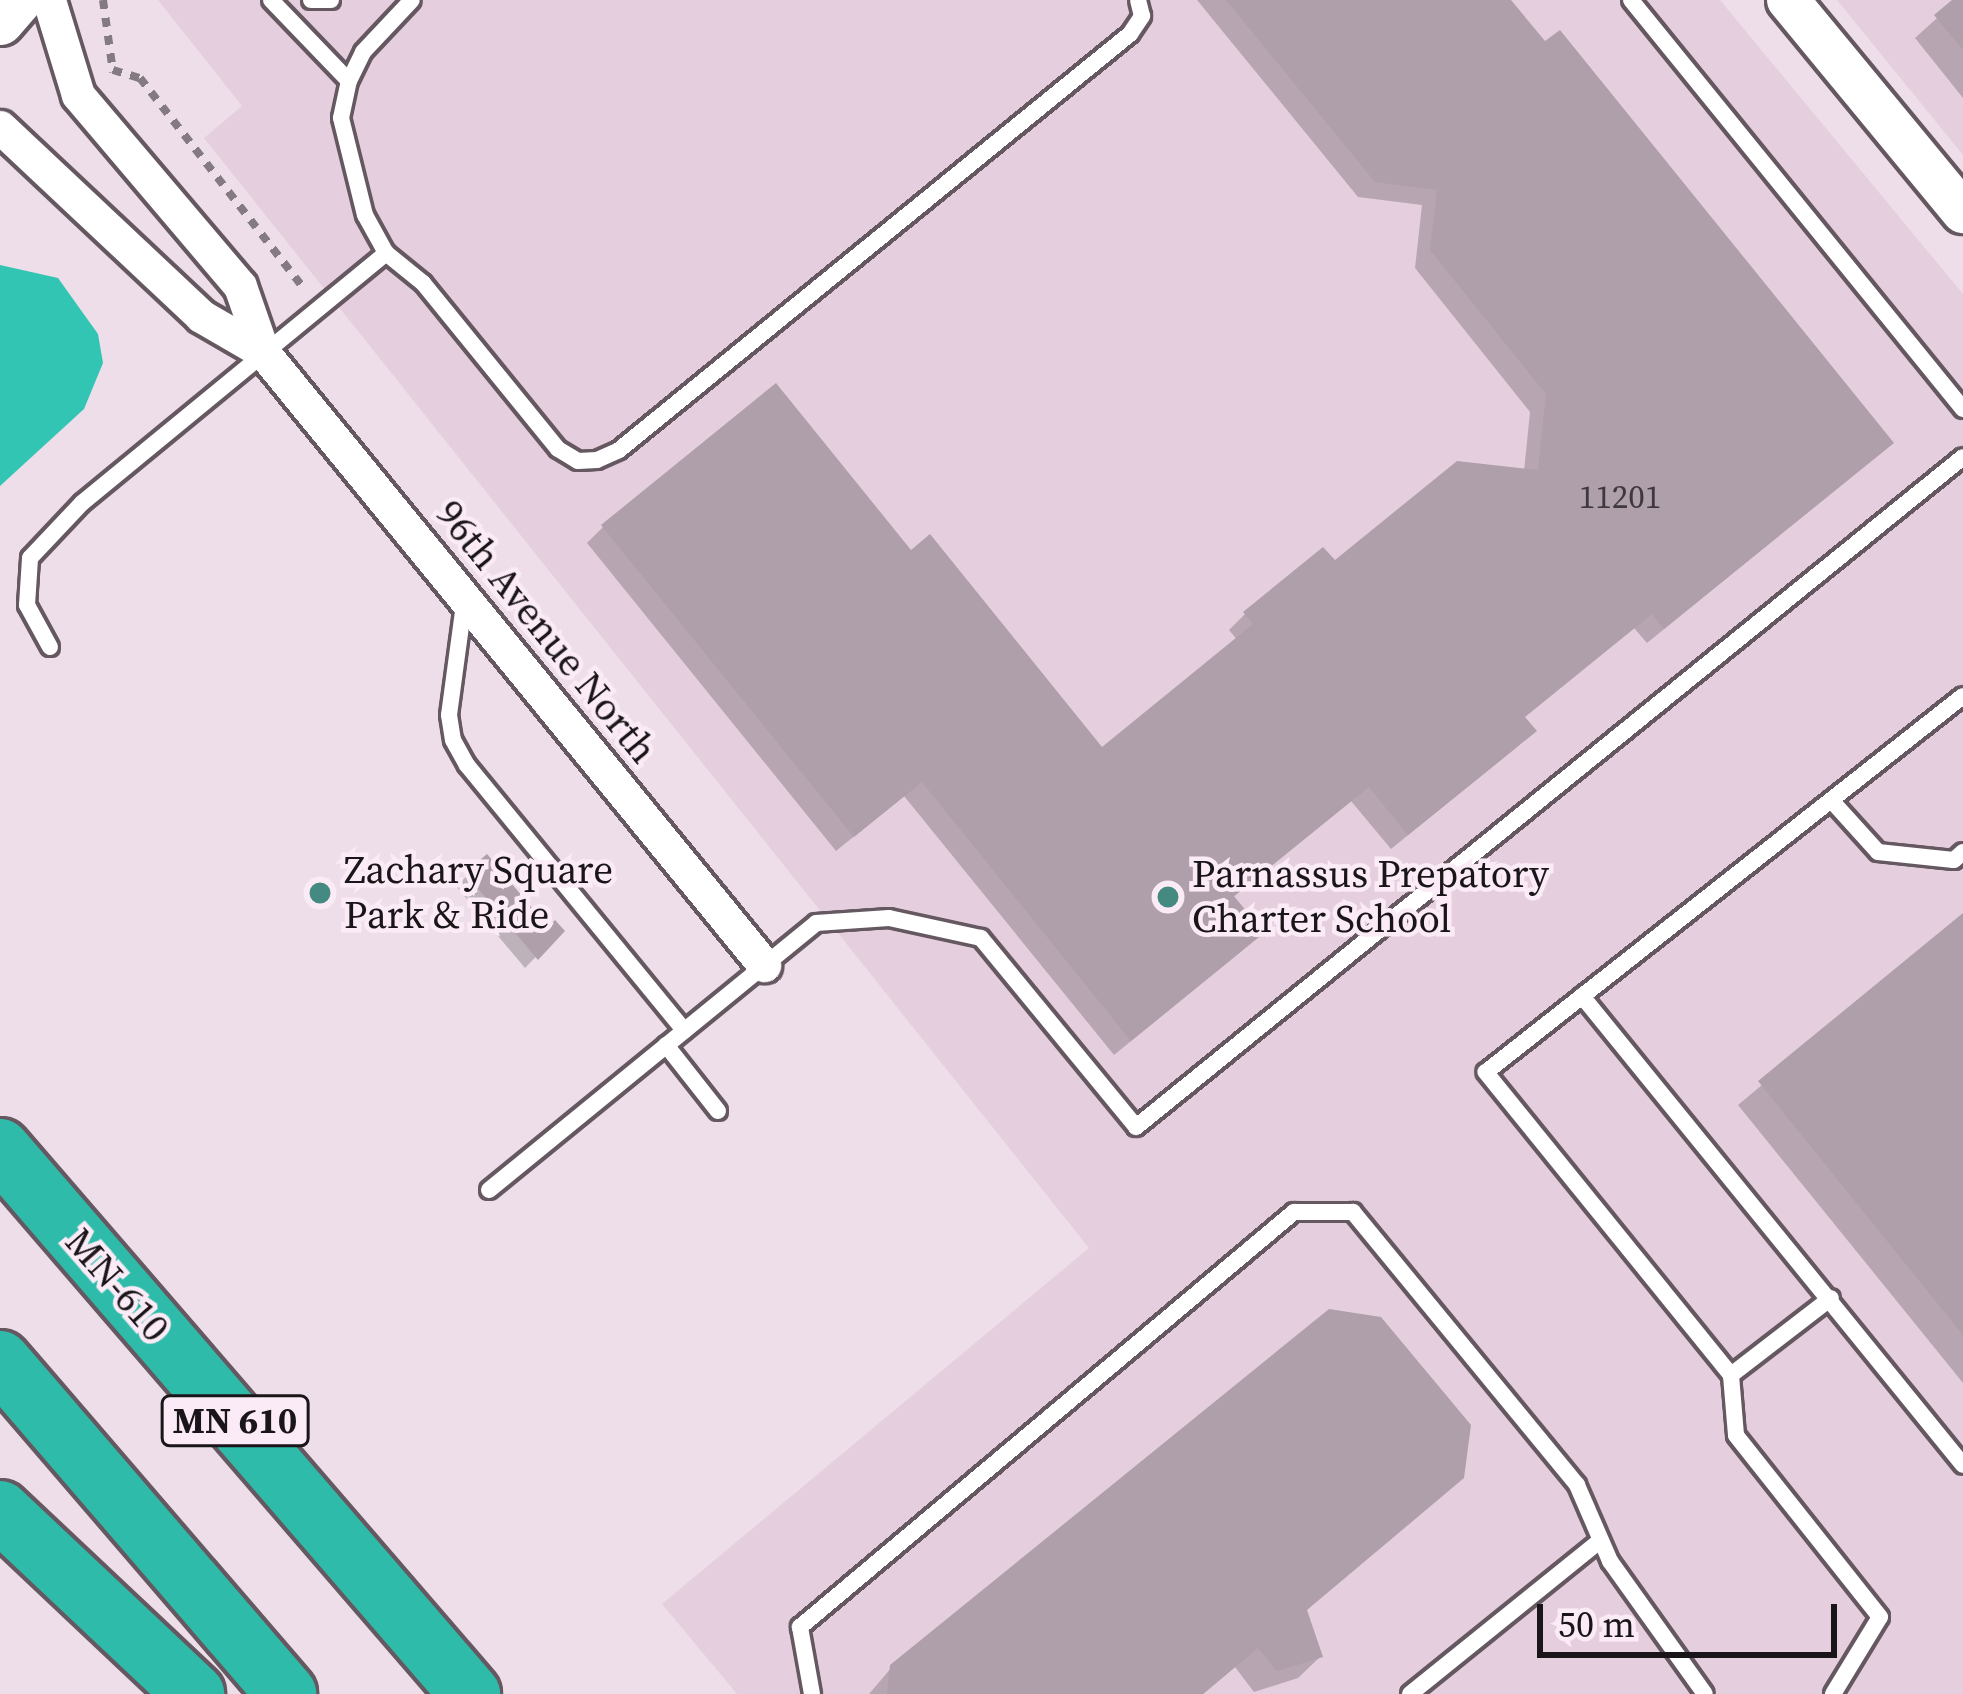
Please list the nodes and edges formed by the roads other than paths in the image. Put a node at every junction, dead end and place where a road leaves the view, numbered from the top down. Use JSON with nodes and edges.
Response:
{"nodes":[{"id":1,"x":18,"y":0,"type":"edge"},
{"id":2,"x":49,"y":0,"type":"edge"},
{"id":3,"x":272,"y":0,"type":"edge"},
{"id":4,"x":311,"y":0,"type":"edge"},
{"id":5,"x":331,"y":0,"type":"edge"},
{"id":6,"x":412,"y":0,"type":"edge"},
{"id":7,"x":1138,"y":0,"type":"edge"},
{"id":8,"x":1631,"y":0,"type":"edge"},
{"id":9,"x":1788,"y":0,"type":"edge"},
{"id":10,"x":0,"y":21,"type":"edge"},
{"id":11,"x":349,"y":81,"type":"junction"},
{"id":12,"x":0,"y":127,"type":"edge"},
{"id":13,"x":1963,"y":212,"type":"edge"},
{"id":14,"x":386,"y":254,"type":"junction"},
{"id":15,"x":263,"y":352,"type":"junction"},
{"id":16,"x":1963,"y":409,"type":"edge"},
{"id":17,"x":1963,"y":457,"type":"edge"},
{"id":18,"x":465,"y":598,"type":"junction"},
{"id":19,"x":50,"y":647,"type":"dead end"},
{"id":20,"x":1963,"y":696,"type":"edge"},
{"id":21,"x":1831,"y":800,"type":"junction"},
{"id":22,"x":1963,"y":852,"type":"edge"},
{"id":23,"x":764,"y":965,"type":"junction"},
{"id":24,"x":1582,"y":996,"type":"junction"},
{"id":25,"x":684,"y":1030,"type":"junction"},
{"id":26,"x":666,"y":1045,"type":"junction"},
{"id":27,"x":718,"y":1111,"type":"dead end"},
{"id":28,"x":0,"y":1149,"type":"edge"},
{"id":29,"x":489,"y":1190,"type":"dead end"},
{"id":30,"x":1831,"y":1298,"type":"junction"},
{"id":31,"x":0,"y":1361,"type":"edge"},
{"id":32,"x":1731,"y":1375,"type":"junction"},
{"id":33,"x":1963,"y":1466,"type":"edge"},
{"id":34,"x":0,"y":1511,"type":"edge"},
{"id":35,"x":1601,"y":1540,"type":"junction"},
{"id":36,"x":194,"y":1694,"type":"edge"},
{"id":37,"x":286,"y":1694,"type":"edge"},
{"id":38,"x":470,"y":1694,"type":"edge"},
{"id":39,"x":812,"y":1694,"type":"edge"},
{"id":40,"x":1410,"y":1694,"type":"edge"},
{"id":41,"x":1705,"y":1694,"type":"edge"},
{"id":42,"x":1833,"y":1694,"type":"edge"}],
"edges":[{"from":1,"to":10,"type":"main road"},
{"from":2,"to":15,"type":"street","name":"96th Avenue North"},
{"from":3,"to":11,"type":"lane"},
{"from":4,"to":5,"type":"lane"},
{"from":6,"to":11,"type":"lane"},
{"from":7,"to":14,"type":"lane"},
{"from":8,"to":16,"type":"lane"},
{"from":9,"to":13,"type":"street"},
{"from":11,"to":14,"type":"lane"},
{"from":12,"to":15,"type":"street","name":"96th Avenue North"},
{"from":14,"to":15,"type":"lane"},
{"from":15,"to":18,"type":"street","name":"96th Avenue North"},
{"from":15,"to":19,"type":"lane"},
{"from":17,"to":23,"type":"lane"},
{"from":18,"to":23,"type":"street","name":"96th Avenue North"},
{"from":18,"to":25,"type":"lane"},
{"from":20,"to":21,"type":"lane"},
{"from":21,"to":22,"type":"lane"},
{"from":21,"to":24,"type":"lane"},
{"from":23,"to":25,"type":"lane"},
{"from":24,"to":30,"type":"lane"},
{"from":24,"to":32,"type":"lane"},
{"from":25,"to":26,"type":"lane"},
{"from":26,"to":27,"type":"lane"},
{"from":26,"to":29,"type":"lane"},
{"from":28,"to":38,"type":"highway","name":"MN-610","number":"MN 610"},
{"from":30,"to":32,"type":"lane"},
{"from":30,"to":33,"type":"lane"},
{"from":31,"to":37,"type":"highway"},
{"from":32,"to":42,"type":"lane"},
{"from":34,"to":36,"type":"highway"},
{"from":35,"to":39,"type":"lane"},
{"from":35,"to":40,"type":"lane"},
{"from":35,"to":41,"type":"lane"}]}
